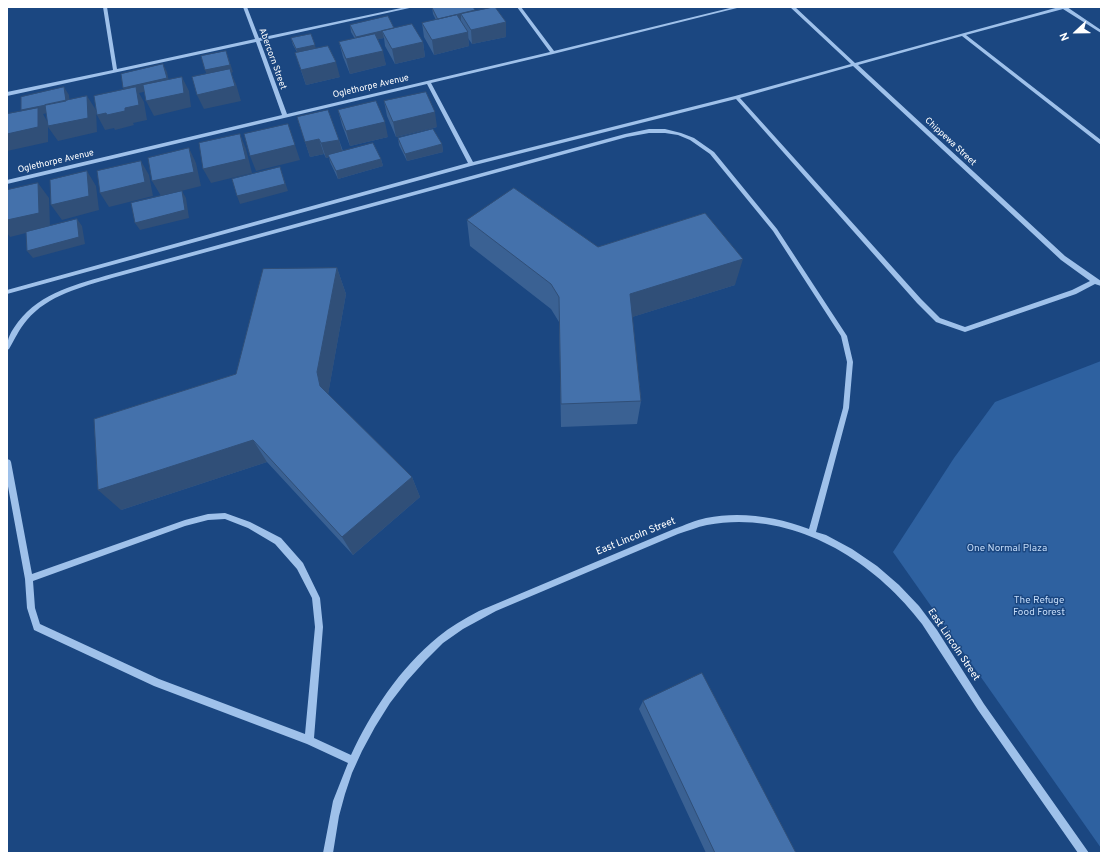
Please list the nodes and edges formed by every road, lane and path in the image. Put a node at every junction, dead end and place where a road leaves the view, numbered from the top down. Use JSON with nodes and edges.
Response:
{"nodes":[{"id":1,"x":105,"y":7,"type":"edge"},
{"id":2,"x":245,"y":7,"type":"edge"},
{"id":3,"x":379,"y":7,"type":"edge"},
{"id":4,"x":412,"y":7,"type":"edge"},
{"id":5,"x":519,"y":7,"type":"edge"},
{"id":6,"x":739,"y":7,"type":"edge"},
{"id":7,"x":792,"y":7,"type":"edge"},
{"id":8,"x":1064,"y":7,"type":"edge"},
{"id":9,"x":383,"y":13,"type":"junction"},
{"id":10,"x":1101,"y":32,"type":"edge"},
{"id":11,"x":964,"y":36,"type":"junction"},
{"id":12,"x":258,"y":40,"type":"junction"},
{"id":13,"x":553,"y":53,"type":"junction"},
{"id":14,"x":855,"y":66,"type":"junction"},
{"id":15,"x":115,"y":70,"type":"junction"},
{"id":16,"x":428,"y":82,"type":"junction"},
{"id":17,"x":7,"y":94,"type":"edge"},
{"id":18,"x":737,"y":97,"type":"junction"},
{"id":19,"x":285,"y":116,"type":"junction"},
{"id":20,"x":1101,"y":143,"type":"edge"},
{"id":21,"x":471,"y":164,"type":"junction"},
{"id":22,"x":7,"y":182,"type":"edge"},
{"id":23,"x":1094,"y":281,"type":"junction"},
{"id":24,"x":1101,"y":284,"type":"edge"},
{"id":25,"x":7,"y":292,"type":"edge"},
{"id":26,"x":7,"y":347,"type":"edge"},
{"id":27,"x":7,"y":462,"type":"edge"},
{"id":28,"x":812,"y":534,"type":"junction"},
{"id":29,"x":29,"y":579,"type":"junction"},
{"id":30,"x":309,"y":740,"type":"junction"},
{"id":31,"x":354,"y":760,"type":"junction"},
{"id":32,"x":328,"y":853,"type":"edge"},
{"id":33,"x":1084,"y":853,"type":"edge"}],
"edges":[{"from":1,"to":15,"type":"street"},
{"from":2,"to":12,"type":"street","name":"Abercorn Street"},
{"from":3,"to":9,"type":"street"},
{"from":4,"to":9,"type":"street"},
{"from":5,"to":13,"type":"street"},
{"from":6,"to":13,"type":"street","name":"Oglethorpe Avenue"},
{"from":7,"to":14,"type":"street","name":"Chippewa Street"},
{"from":8,"to":10,"type":"street"},
{"from":8,"to":11,"type":"street"},
{"from":9,"to":12,"type":"street"},
{"from":11,"to":14,"type":"street"},
{"from":11,"to":20,"type":"street"},
{"from":12,"to":15,"type":"street"},
{"from":12,"to":19,"type":"street","name":"Abercorn Street"},
{"from":13,"to":16,"type":"street","name":"Oglethorpe Avenue"},
{"from":14,"to":18,"type":"street"},
{"from":14,"to":23,"type":"street","name":"Chippewa Street"},
{"from":15,"to":17,"type":"street"},
{"from":16,"to":19,"type":"street","name":"Oglethorpe Avenue"},
{"from":16,"to":21,"type":"street"},
{"from":18,"to":21,"type":"street"},
{"from":18,"to":23,"type":"street"},
{"from":19,"to":22,"type":"street","name":"Oglethorpe Avenue"},
{"from":21,"to":25,"type":"street"},
{"from":23,"to":24,"type":"street","name":"Chippewa Street"},
{"from":26,"to":28,"type":"street"},
{"from":27,"to":29,"type":"street"},
{"from":28,"to":31,"type":"street","name":"East Lincoln Street"},
{"from":28,"to":33,"type":"street","name":"East Lincoln Street"},
{"from":29,"to":30,"type":"street"},
{"from":29,"to":30,"type":"street"},
{"from":30,"to":31,"type":"street"},
{"from":31,"to":32,"type":"street","name":"East Lincoln Street"}]}
